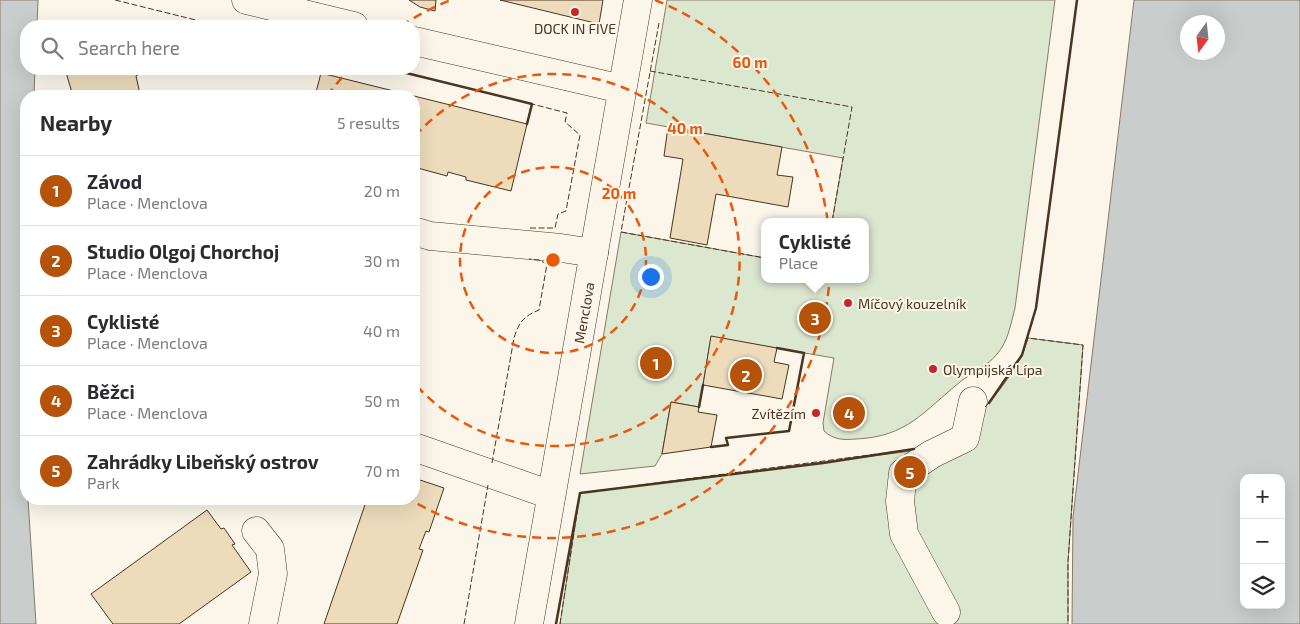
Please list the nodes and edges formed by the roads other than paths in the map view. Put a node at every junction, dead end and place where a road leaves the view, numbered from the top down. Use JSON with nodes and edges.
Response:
{"nodes":[{"id":1,"x":246,"y":0,"type":"edge"},
{"id":2,"x":638,"y":0,"type":"edge"},
{"id":3,"x":329,"y":20,"type":"edge"},
{"id":4,"x":420,"y":42,"type":"edge"},
{"id":5,"x":622,"y":90,"type":"junction"},
{"id":6,"x":420,"y":233,"type":"edge"},
{"id":7,"x":594,"y":253,"type":"junction"},
{"id":8,"x":974,"y":401,"type":"dead end"},
{"id":9,"x":420,"y":448,"type":"edge"},
{"id":10,"x":551,"y":495,"type":"junction"},
{"id":11,"x":256,"y":531,"type":"dead end"},
{"id":12,"x":946,"y":612,"type":"dead end"},
{"id":13,"x":263,"y":624,"type":"edge"},
{"id":14,"x":529,"y":624,"type":"edge"}],
"edges":[{"from":1,"to":3,"type":"street"},
{"from":2,"to":5,"type":"street","name":"Menclova"},
{"from":4,"to":5,"type":"street"},
{"from":5,"to":7,"type":"street","name":"Menclova"},
{"from":6,"to":7,"type":"street"},
{"from":7,"to":10,"type":"street","name":"Menclova"},
{"from":8,"to":12,"type":"street"},
{"from":9,"to":10,"type":"street"},
{"from":10,"to":14,"type":"street","name":"Menclova"},
{"from":11,"to":13,"type":"street"}]}
